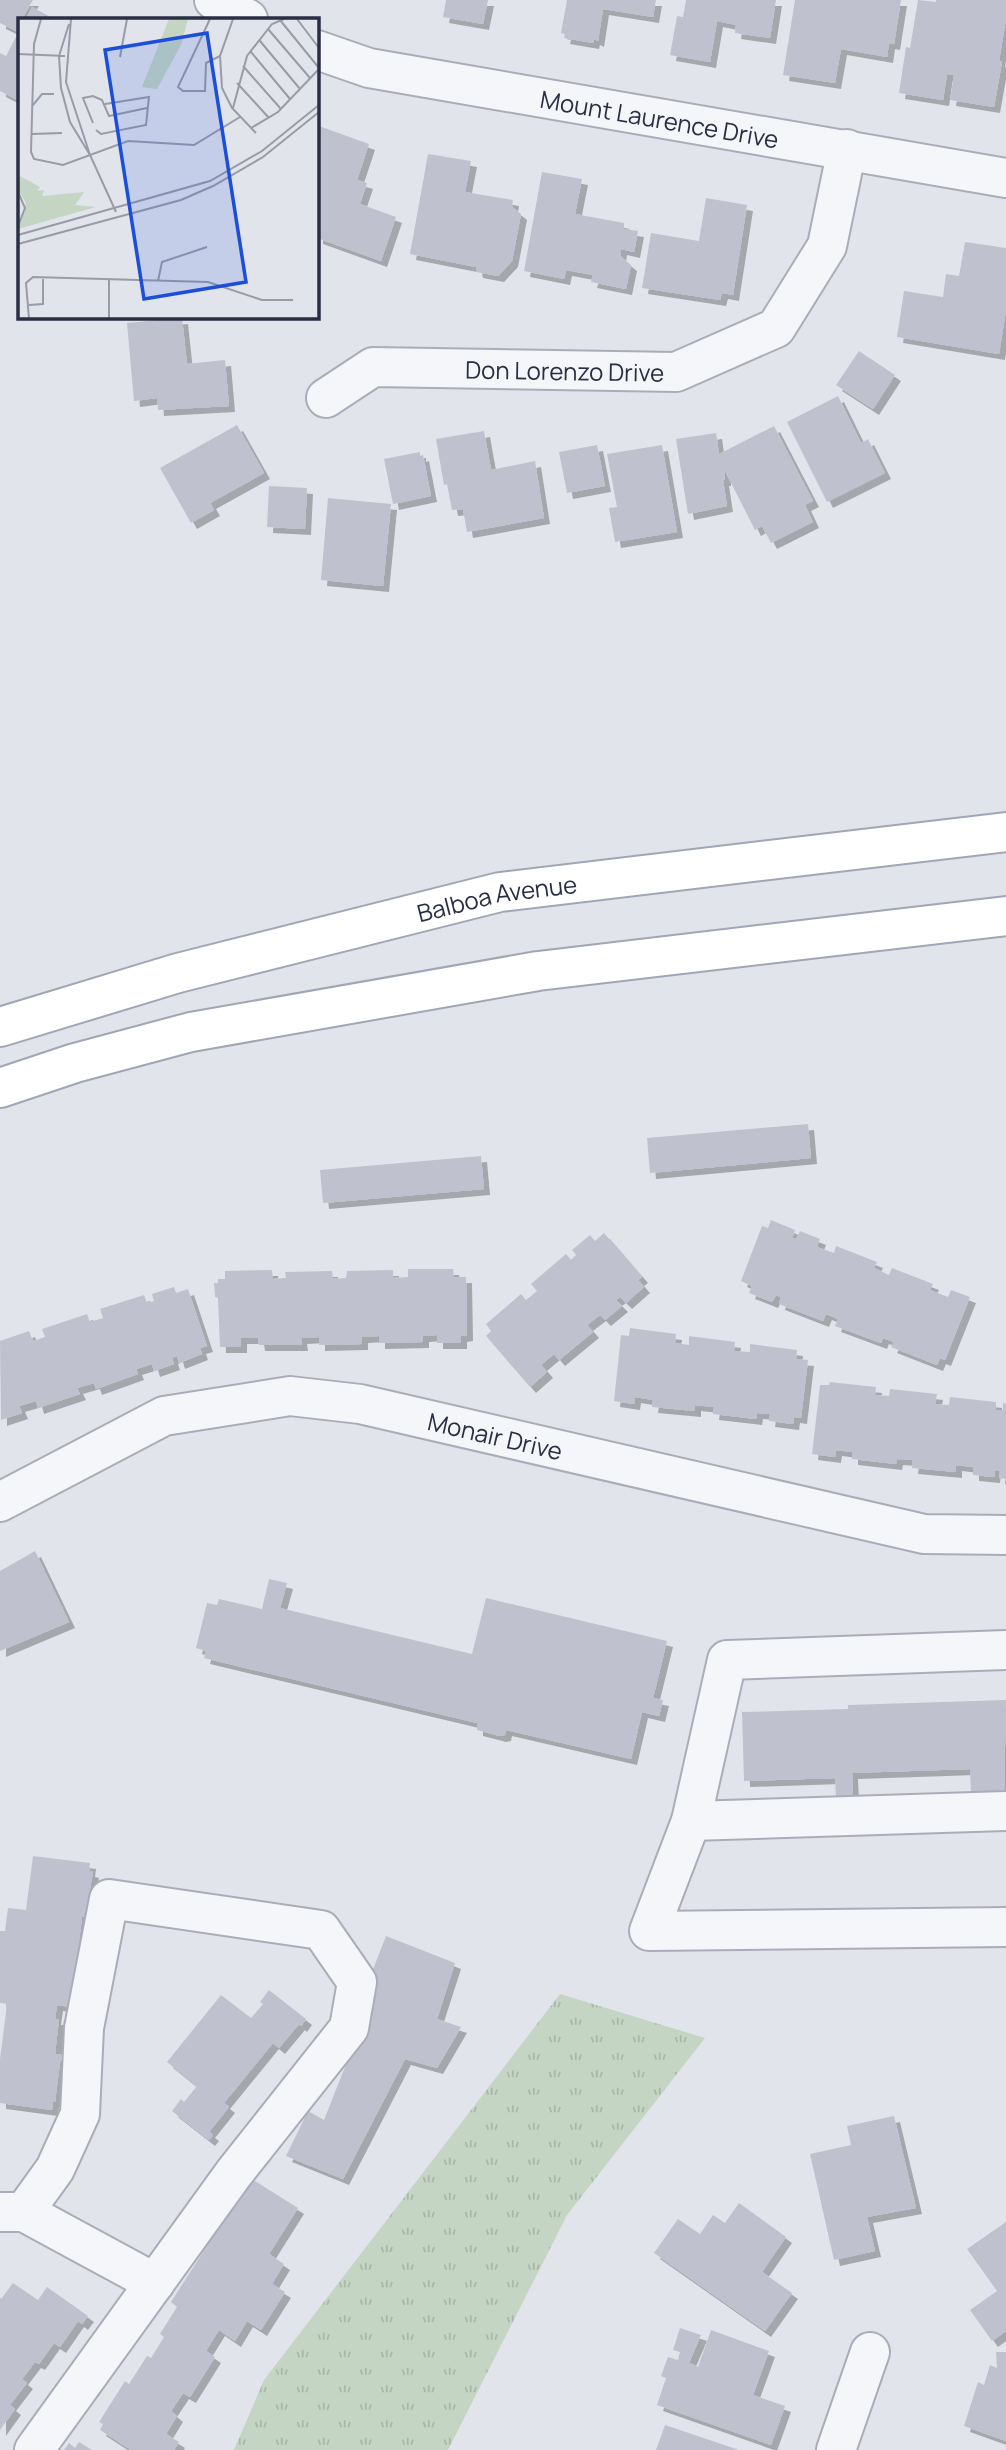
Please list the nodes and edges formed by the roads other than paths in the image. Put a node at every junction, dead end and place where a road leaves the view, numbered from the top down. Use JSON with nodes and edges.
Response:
{"nodes":[{"id":1,"x":214,"y":0,"type":"edge"},
{"id":2,"x":246,"y":18,"type":"edge"},
{"id":3,"x":318,"y":50,"type":"edge"},
{"id":4,"x":847,"y":149,"type":"junction"},
{"id":5,"x":1006,"y":177,"type":"edge"},
{"id":6,"x":326,"y":398,"type":"dead end"},
{"id":7,"x":1006,"y":832,"type":"edge"},
{"id":8,"x":1006,"y":916,"type":"edge"},
{"id":9,"x":0,"y":1027,"type":"edge"},
{"id":10,"x":0,"y":1088,"type":"edge"},
{"id":11,"x":0,"y":1502,"type":"edge"},
{"id":12,"x":1006,"y":1535,"type":"edge"},
{"id":13,"x":1006,"y":1650,"type":"edge"},
{"id":14,"x":1006,"y":1811,"type":"edge"},
{"id":15,"x":691,"y":1821,"type":"junction"},
{"id":16,"x":1006,"y":1927,"type":"edge"},
{"id":17,"x":12,"y":2212,"type":"edge"},
{"id":18,"x":155,"y":2283,"type":"junction"},
{"id":19,"x":870,"y":2352,"type":"dead end"},
{"id":20,"x":34,"y":2450,"type":"edge"},
{"id":21,"x":836,"y":2450,"type":"edge"}],
"edges":[{"from":1,"to":2,"type":"street"},
{"from":3,"to":4,"type":"street","name":"Mount Laurence Drive"},
{"from":4,"to":5,"type":"street","name":"Mount Laurence Drive"},
{"from":4,"to":6,"type":"street","name":"Don Lorenzo Drive"},
{"from":7,"to":9,"type":"main road","name":"Balboa Avenue"},
{"from":8,"to":10,"type":"main road"},
{"from":11,"to":12,"type":"street","name":"Monair Drive"},
{"from":13,"to":15,"type":"street"},
{"from":14,"to":15,"type":"street"},
{"from":15,"to":16,"type":"street"},
{"from":17,"to":18,"type":"street"},
{"from":17,"to":18,"type":"street"},
{"from":18,"to":20,"type":"street"},
{"from":19,"to":21,"type":"street"}]}
